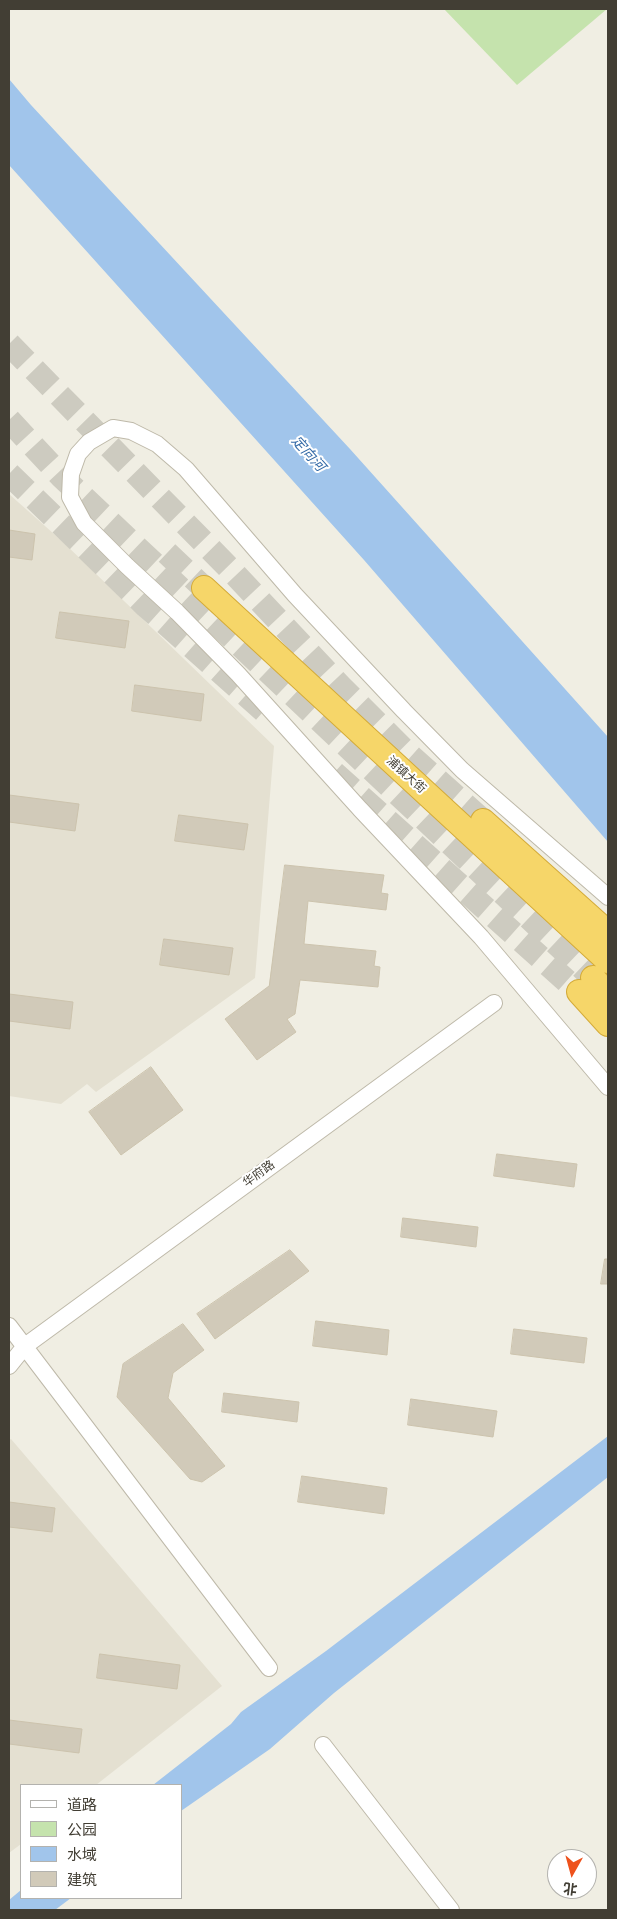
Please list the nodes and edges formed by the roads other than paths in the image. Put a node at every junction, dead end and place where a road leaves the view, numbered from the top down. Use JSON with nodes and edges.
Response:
{"nodes":[{"id":1,"x":204,"y":588,"type":"tunnel mouth"},
{"id":2,"x":482,"y":821,"type":"tunnel mouth"},
{"id":3,"x":608,"y":897,"type":"edge"},
{"id":4,"x":608,"y":933,"type":"edge"},
{"id":5,"x":597,"y":981,"type":"edge"},
{"id":6,"x":494,"y":1003,"type":"dead end"},
{"id":7,"x":608,"y":1024,"type":"edge"},
{"id":8,"x":608,"y":1087,"type":"edge"},
{"id":9,"x":9,"y":1326,"type":"edge"},
{"id":10,"x":25,"y":1346,"type":"junction"},
{"id":11,"x":9,"y":1352,"type":"edge"},
{"id":12,"x":9,"y":1366,"type":"edge"},
{"id":13,"x":269,"y":1668,"type":"dead end"},
{"id":14,"x":322,"y":1745,"type":"dead end"},
{"id":15,"x":451,"y":1910,"type":"edge"}],
"edges":[{"from":1,"to":5,"type":"highway","name":"浦镇大街"},
{"from":2,"to":4,"type":"highway"},
{"from":3,"to":8,"type":"street"},
{"from":5,"to":7,"type":"highway","name":"浦镇大街"},
{"from":6,"to":10,"type":"street","name":"华府路"},
{"from":9,"to":10,"type":"street"},
{"from":10,"to":11,"type":"street","name":"华府路"},
{"from":10,"to":12,"type":"street","name":"华府路"},
{"from":10,"to":13,"type":"street"},
{"from":14,"to":15,"type":"street"}]}
